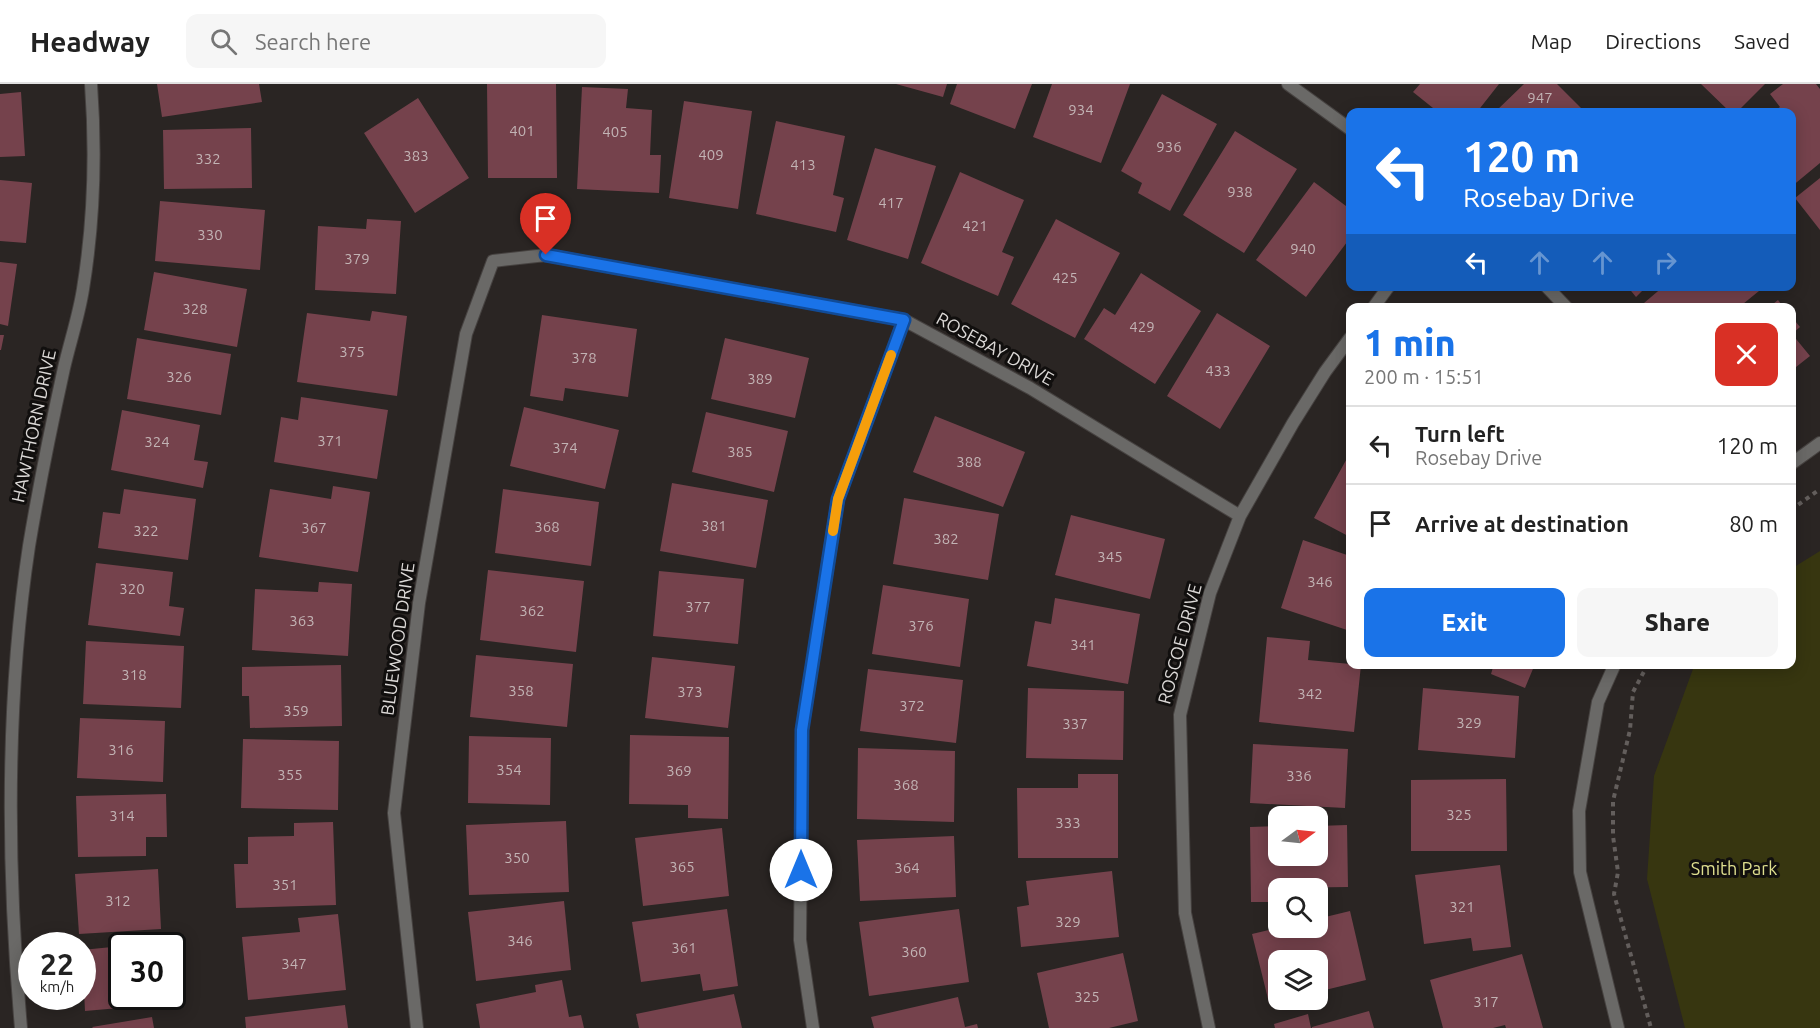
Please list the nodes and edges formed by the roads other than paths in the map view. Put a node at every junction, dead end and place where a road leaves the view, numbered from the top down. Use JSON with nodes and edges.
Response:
{"nodes":[{"id":1,"x":91,"y":84,"type":"edge"},
{"id":2,"x":1288,"y":84,"type":"edge"},
{"id":3,"x":1346,"y":126,"type":"edge"},
{"id":4,"x":493,"y":261,"type":"joint"},
{"id":5,"x":1551,"y":291,"type":"edge"},
{"id":6,"x":1562,"y":303,"type":"edge"},
{"id":7,"x":904,"y":320,"type":"junction"},
{"id":8,"x":1346,"y":343,"type":"edge"},
{"id":9,"x":1820,"y":443,"type":"edge"},
{"id":10,"x":1796,"y":460,"type":"edge"},
{"id":11,"x":1240,"y":516,"type":"junction"},
{"id":12,"x":1613,"y":669,"type":"edge"},
{"id":13,"x":21,"y":1028,"type":"edge"},
{"id":14,"x":417,"y":1028,"type":"edge"},
{"id":15,"x":813,"y":1028,"type":"edge"},
{"id":16,"x":1209,"y":1028,"type":"edge"},
{"id":17,"x":1618,"y":1028,"type":"edge"}],
"edges":[{"from":1,"to":13,"type":"street","name":"HAWTHORN DRIVE"},
{"from":2,"to":3,"type":"street"},
{"from":4,"to":7,"type":"street","name":"ROSEBAY DRIVE"},
{"from":4,"to":14,"type":"street","name":"BLUEWOOD DRIVE"},
{"from":5,"to":6,"type":"street"},
{"from":7,"to":11,"type":"street","name":"ROSEBAY DRIVE"},
{"from":7,"to":15,"type":"street"},
{"from":8,"to":11,"type":"street","name":"ROSCOE DRIVE"},
{"from":9,"to":10,"type":"street"},
{"from":11,"to":16,"type":"street","name":"ROSCOE DRIVE"},
{"from":12,"to":17,"type":"street"}]}
